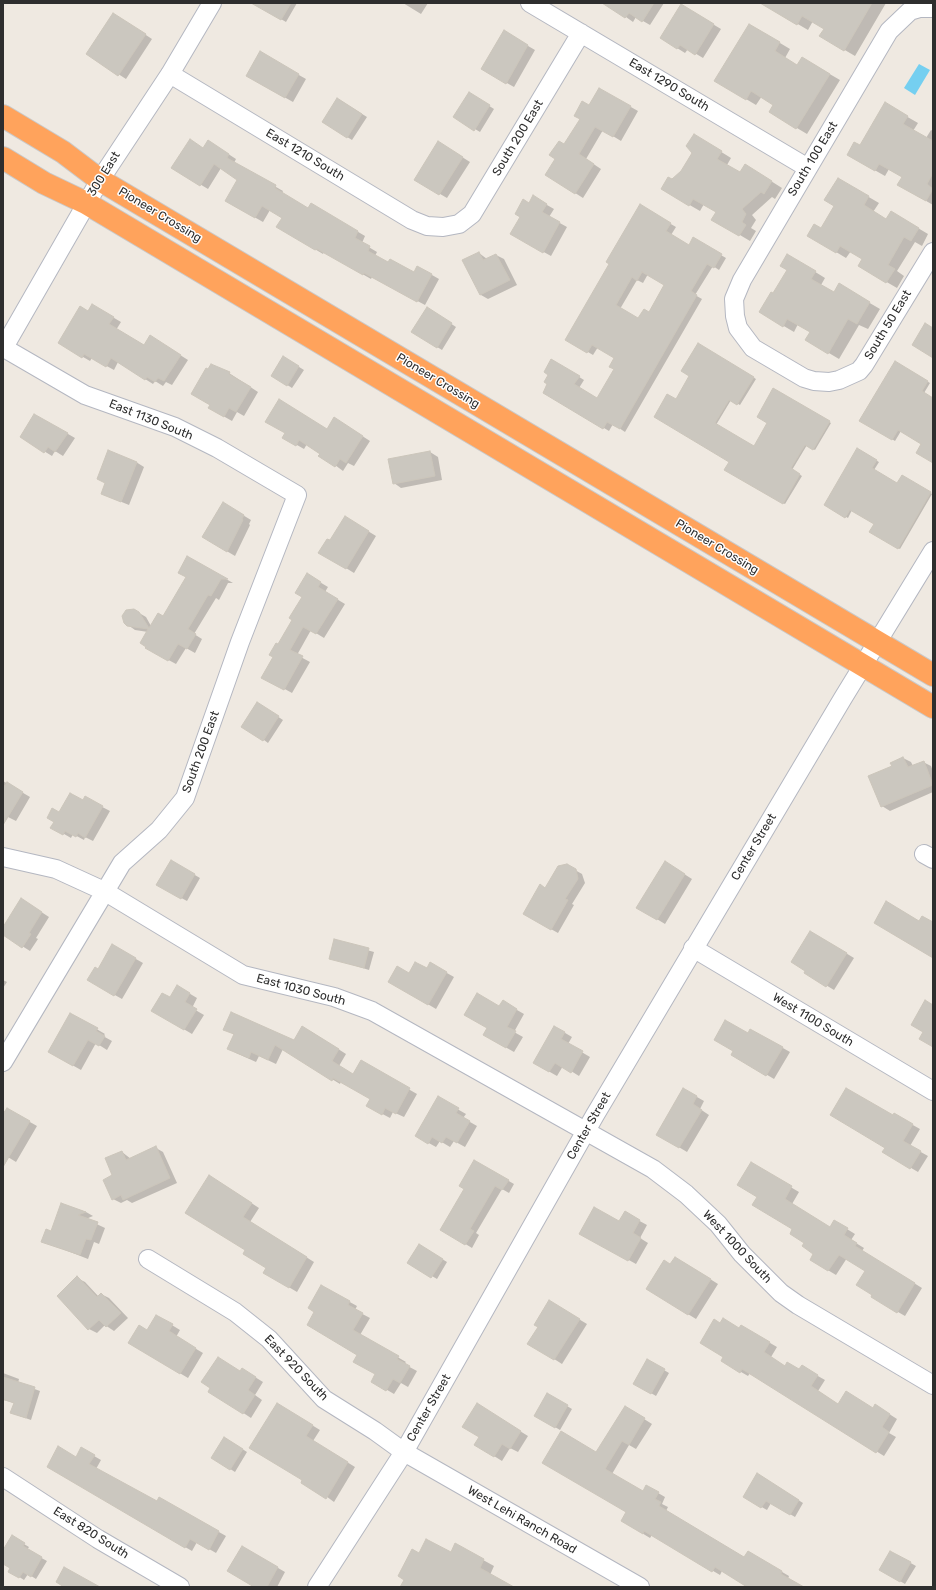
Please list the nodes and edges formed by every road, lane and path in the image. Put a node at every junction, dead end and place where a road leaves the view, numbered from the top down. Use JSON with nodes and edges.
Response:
{"nodes":[{"id":1,"x":212,"y":3,"type":"edge"},
{"id":2,"x":530,"y":3,"type":"edge"},
{"id":3,"x":933,"y":8,"type":"edge"},
{"id":4,"x":581,"y":33,"type":"junction"},
{"id":5,"x":170,"y":74,"type":"junction"},
{"id":6,"x":3,"y":116,"type":"edge"},
{"id":7,"x":3,"y":158,"type":"edge"},
{"id":8,"x":808,"y":168,"type":"junction"},
{"id":9,"x":100,"y":180,"type":"junction"},
{"id":10,"x":86,"y":203,"type":"junction"},
{"id":11,"x":443,"y":227,"type":"joint"},
{"id":12,"x":933,"y":252,"type":"edge"},
{"id":13,"x":4,"y":349,"type":"edge"},
{"id":14,"x":829,"y":382,"type":"joint"},
{"id":15,"x":297,"y":495,"type":"joint"},
{"id":16,"x":933,"y":551,"type":"edge"},
{"id":17,"x":876,"y":642,"type":"junction"},
{"id":18,"x":862,"y":665,"type":"junction"},
{"id":19,"x":924,"y":670,"type":"edge"},
{"id":20,"x":933,"y":708,"type":"edge"},
{"id":21,"x":3,"y":857,"type":"edge"},
{"id":22,"x":104,"y":891,"type":"junction"},
{"id":23,"x":693,"y":948,"type":"junction"},
{"id":24,"x":3,"y":1062,"type":"edge"},
{"id":25,"x":933,"y":1091,"type":"edge"},
{"id":26,"x":586,"y":1131,"type":"junction"},
{"id":27,"x":148,"y":1259,"type":"dead end"},
{"id":28,"x":933,"y":1384,"type":"edge"},
{"id":29,"x":404,"y":1452,"type":"junction"},
{"id":30,"x":3,"y":1477,"type":"edge"},
{"id":31,"x":180,"y":1587,"type":"edge"},
{"id":32,"x":317,"y":1587,"type":"edge"},
{"id":33,"x":640,"y":1587,"type":"edge"}],
"edges":[{"from":1,"to":5,"type":"street","name":"300 East"},
{"from":2,"to":4,"type":"street","name":"East 1290 South"},
{"from":3,"to":8,"type":"street","name":"South 100 East"},
{"from":4,"to":8,"type":"street","name":"East 1290 South"},
{"from":4,"to":11,"type":"street","name":"South 200 East"},
{"from":5,"to":9,"type":"street","name":"300 East"},
{"from":5,"to":11,"type":"street","name":"East 1210 South"},
{"from":6,"to":9,"type":"highway","name":"Pioneer Crossing"},
{"from":7,"to":10,"type":"highway"},
{"from":8,"to":14,"type":"street","name":"South 100 East"},
{"from":9,"to":10,"type":"street","name":"300 East"},
{"from":9,"to":17,"type":"highway","name":"Pioneer Crossing"},
{"from":10,"to":13,"type":"street","name":"300 East"},
{"from":10,"to":18,"type":"highway"},
{"from":12,"to":14,"type":"street","name":"South 50 East"},
{"from":13,"to":15,"type":"street","name":"East 1130 South"},
{"from":15,"to":22,"type":"street","name":"South 200 East"},
{"from":16,"to":17,"type":"street"},
{"from":17,"to":18,"type":"street","name":"Center Street"},
{"from":17,"to":19,"type":"highway","name":"Pioneer Crossing"},
{"from":18,"to":20,"type":"highway"},
{"from":18,"to":23,"type":"street","name":"Center Street"},
{"from":21,"to":22,"type":"street","name":"East 1030 South"},
{"from":22,"to":24,"type":"street","name":"South 200 East"},
{"from":22,"to":26,"type":"street","name":"East 1030 South"},
{"from":23,"to":25,"type":"street","name":"West 1100 South"},
{"from":23,"to":26,"type":"street","name":"Center Street"},
{"from":26,"to":28,"type":"street","name":"West 1000 South"},
{"from":26,"to":29,"type":"street","name":"Center Street"},
{"from":27,"to":29,"type":"street","name":"East 920 South"},
{"from":29,"to":32,"type":"street","name":"Center Street"},
{"from":29,"to":33,"type":"street","name":"West Lehi Ranch Road"},
{"from":30,"to":31,"type":"street","name":"East 820 South"}]}
